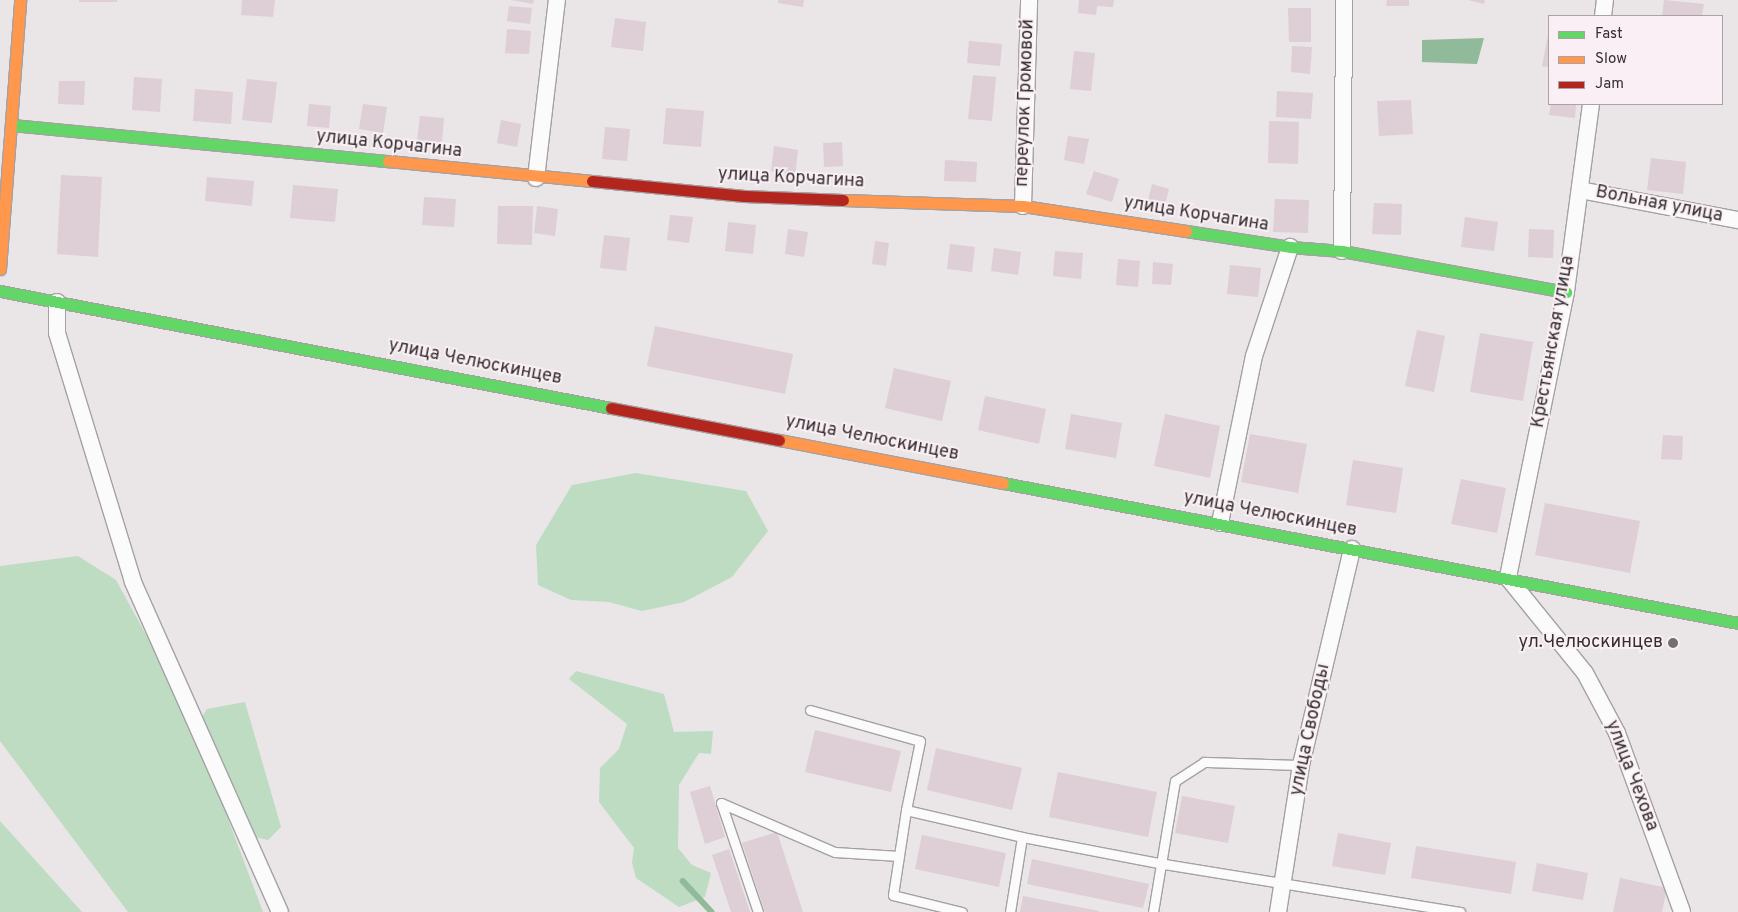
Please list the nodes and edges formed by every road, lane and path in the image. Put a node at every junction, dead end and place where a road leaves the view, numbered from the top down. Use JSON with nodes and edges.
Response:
{"nodes":[{"id":1,"x":20,"y":0,"type":"edge"},
{"id":2,"x":558,"y":0,"type":"edge"},
{"id":3,"x":1029,"y":0,"type":"edge"},
{"id":4,"x":1344,"y":0,"type":"edge"},
{"id":5,"x":1605,"y":0,"type":"edge"},
{"id":6,"x":1603,"y":15,"type":"edge"},
{"id":7,"x":1591,"y":105,"type":"edge"},
{"id":8,"x":12,"y":125,"type":"junction"},
{"id":9,"x":536,"y":178,"type":"junction"},
{"id":10,"x":1580,"y":190,"type":"junction"},
{"id":11,"x":1023,"y":206,"type":"junction"},
{"id":12,"x":1738,"y":220,"type":"edge"},
{"id":13,"x":1290,"y":247,"type":"junction"},
{"id":14,"x":1342,"y":251,"type":"junction"},
{"id":15,"x":0,"y":268,"type":"edge"},
{"id":16,"x":0,"y":291,"type":"edge"},
{"id":17,"x":1566,"y":292,"type":"junction"},
{"id":18,"x":57,"y":302,"type":"junction"},
{"id":19,"x":1220,"y":523,"type":"junction"},
{"id":20,"x":1352,"y":549,"type":"junction"},
{"id":21,"x":1508,"y":578,"type":"junction"},
{"id":22,"x":1738,"y":623,"type":"edge"},
{"id":23,"x":810,"y":710,"type":"dead end"},
{"id":24,"x":1301,"y":765,"type":"junction"},
{"id":25,"x":906,"y":810,"type":"junction"},
{"id":26,"x":1022,"y":837,"type":"junction"},
{"id":27,"x":899,"y":856,"type":"junction"},
{"id":28,"x":1164,"y":864,"type":"junction"},
{"id":29,"x":1283,"y":884,"type":"junction"},
{"id":30,"x":280,"y":912,"type":"edge"},
{"id":31,"x":758,"y":912,"type":"edge"},
{"id":32,"x":962,"y":912,"type":"edge"},
{"id":33,"x":1010,"y":912,"type":"edge"},
{"id":34,"x":1154,"y":912,"type":"edge"},
{"id":35,"x":1278,"y":912,"type":"edge"},
{"id":36,"x":1460,"y":912,"type":"edge"},
{"id":37,"x":1682,"y":912,"type":"edge"}],
"edges":[{"from":1,"to":8,"type":"street"},
{"from":2,"to":9,"type":"street"},
{"from":3,"to":11,"type":"street","name":"переулок Громовой"},
{"from":4,"to":14,"type":"street"},
{"from":5,"to":6,"type":"street"},
{"from":7,"to":10,"type":"street","name":"Крестьянская улица"},
{"from":8,"to":9,"type":"street","name":"улица Корчагина"},
{"from":8,"to":15,"type":"street"},
{"from":9,"to":11,"type":"street","name":"улица Корчагина"},
{"from":10,"to":12,"type":"street","name":"Вольная улица"},
{"from":10,"to":17,"type":"street","name":"Крестьянская улица"},
{"from":11,"to":13,"type":"street","name":"улица Корчагина"},
{"from":13,"to":14,"type":"street","name":"улица Корчагина"},
{"from":13,"to":19,"type":"street"},
{"from":14,"to":17,"type":"street","name":"улица Корчагина"},
{"from":16,"to":18,"type":"street","name":"улица Челюскинцев"},
{"from":17,"to":21,"type":"street","name":"Крестьянская улица"},
{"from":18,"to":19,"type":"street","name":"улица Челюскинцев"},
{"from":18,"to":30,"type":"street"},
{"from":19,"to":20,"type":"street","name":"улица Челюскинцев"},
{"from":20,"to":21,"type":"street","name":"улица Челюскинцев"},
{"from":20,"to":24,"type":"street","name":"улица Свободы"},
{"from":21,"to":22,"type":"street","name":"улица Челюскинцев"},
{"from":21,"to":37,"type":"street","name":"улица Чехова"},
{"from":23,"to":25,"type":"lane"},
{"from":24,"to":28,"type":"lane"},
{"from":24,"to":29,"type":"street","name":"улица Свободы"},
{"from":25,"to":26,"type":"lane"},
{"from":25,"to":27,"type":"lane"},
{"from":26,"to":28,"type":"lane"},
{"from":26,"to":33,"type":"lane"},
{"from":27,"to":31,"type":"lane"},
{"from":27,"to":32,"type":"lane"},
{"from":28,"to":29,"type":"lane"},
{"from":28,"to":34,"type":"lane"},
{"from":29,"to":35,"type":"street","name":"улица Свободы"},
{"from":29,"to":36,"type":"lane"}]}
